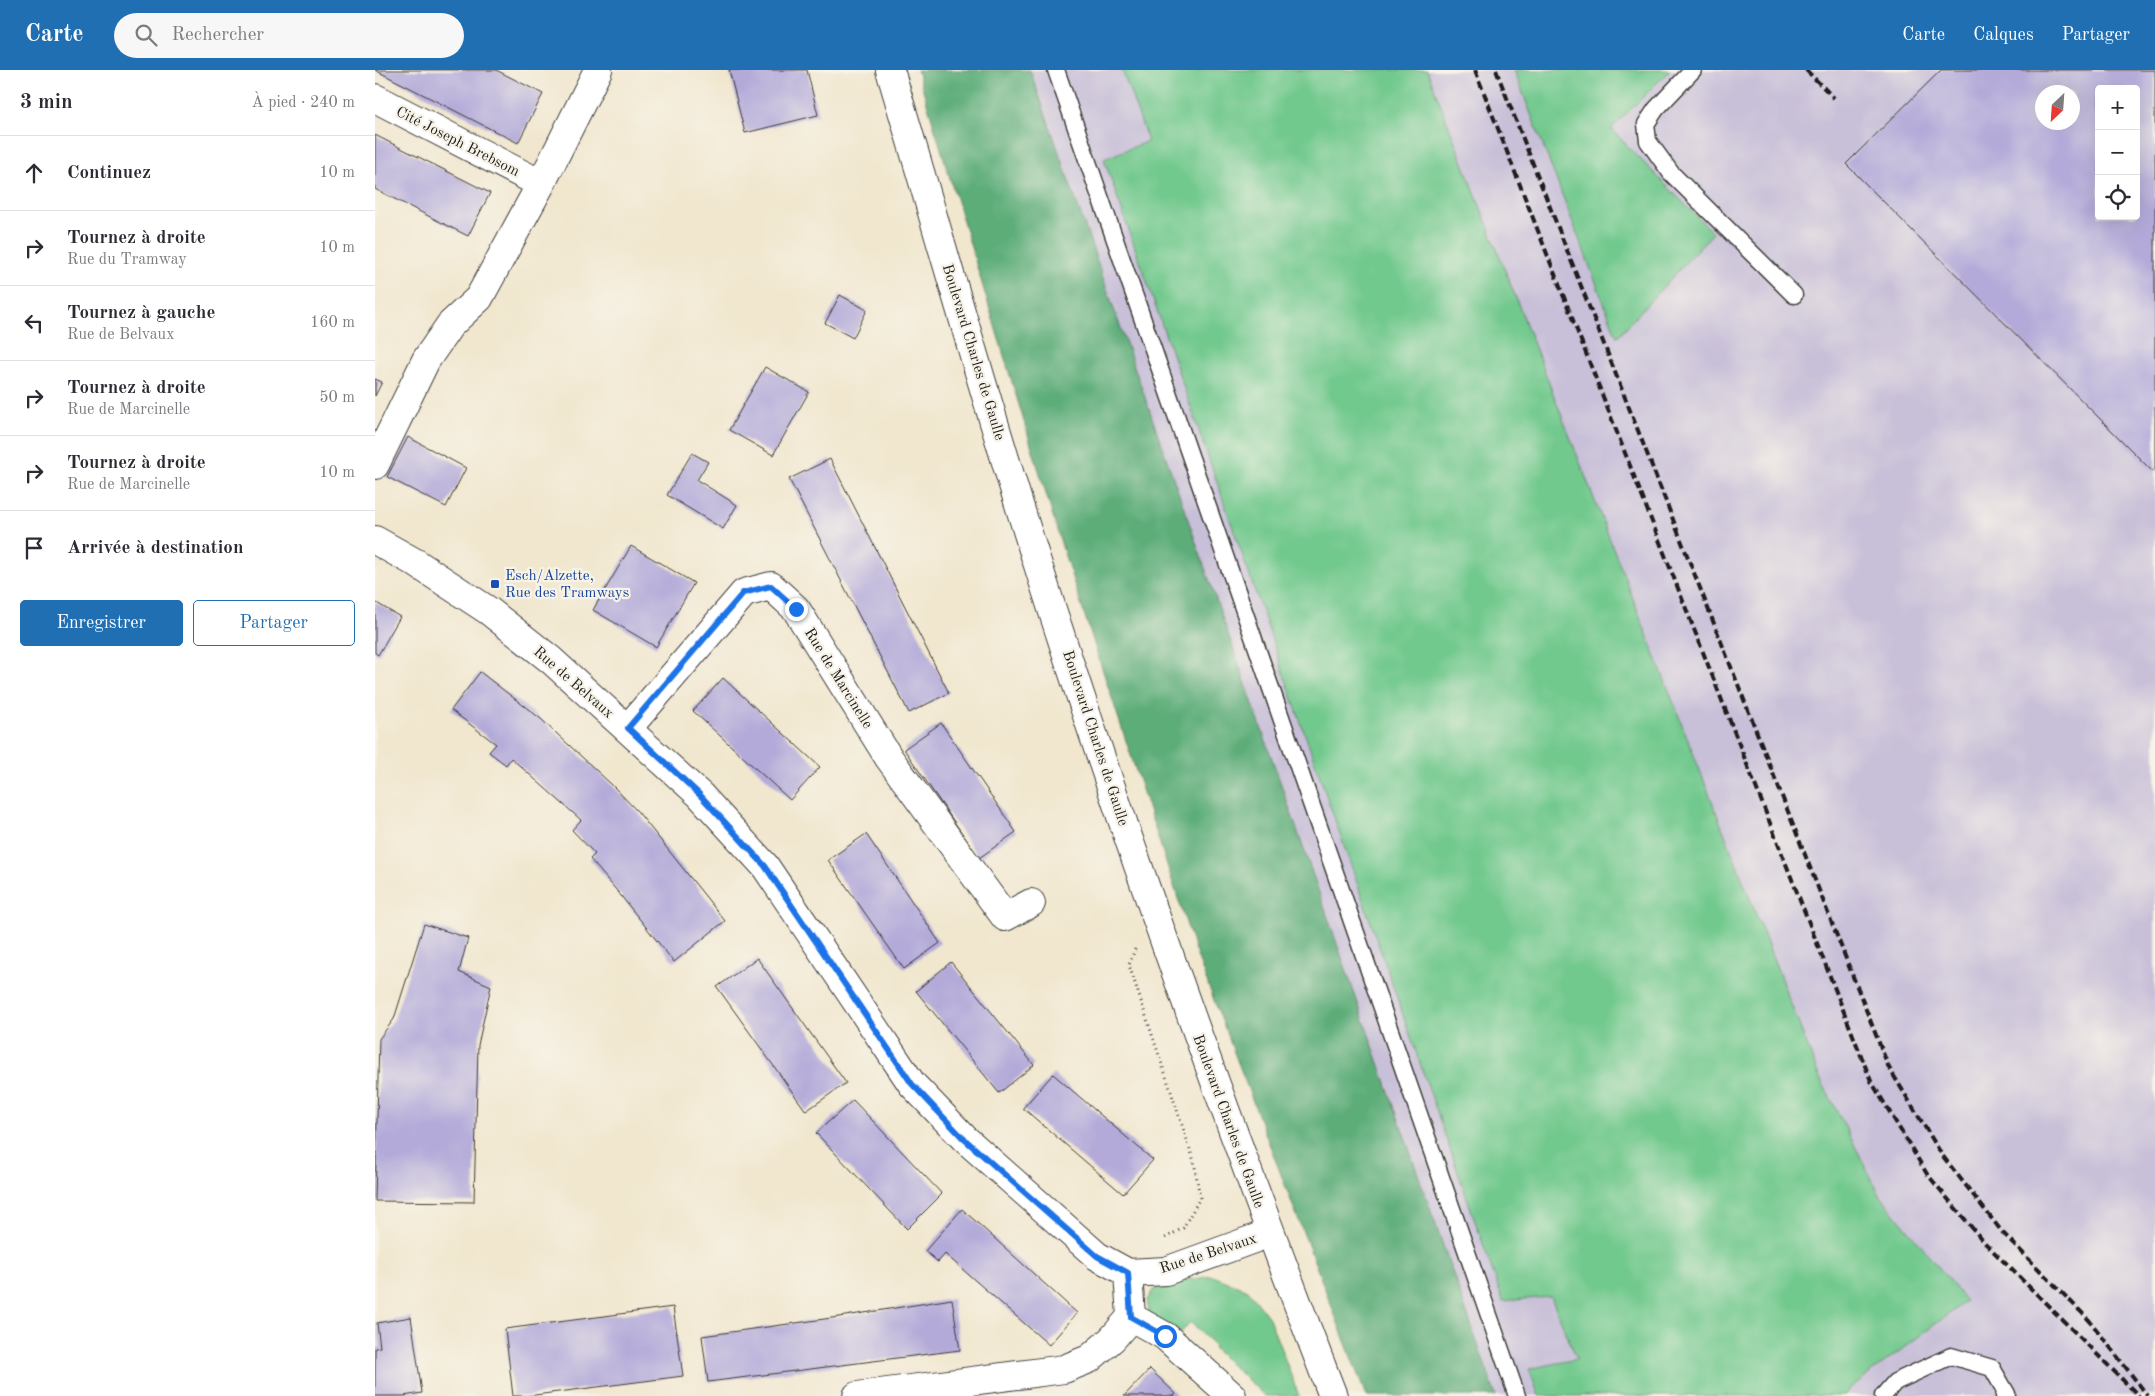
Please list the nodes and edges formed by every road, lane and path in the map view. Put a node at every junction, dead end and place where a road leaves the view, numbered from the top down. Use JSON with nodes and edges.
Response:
{"nodes":[{"id":1,"x":598,"y":70,"type":"edge"},
{"id":2,"x":890,"y":70,"type":"edge"},
{"id":3,"x":1056,"y":70,"type":"edge"},
{"id":4,"x":1693,"y":70,"type":"edge"},
{"id":5,"x":375,"y":98,"type":"edge"},
{"id":6,"x":541,"y":184,"type":"junction"},
{"id":7,"x":1794,"y":295,"type":"dead end"},
{"id":8,"x":375,"y":465,"type":"edge"},
{"id":9,"x":375,"y":540,"type":"edge"},
{"id":10,"x":628,"y":728,"type":"junction"},
{"id":11,"x":1031,"y":903,"type":"dead end"},
{"id":12,"x":1152,"y":906,"type":"junction"},
{"id":13,"x":1270,"y":1233,"type":"junction"},
{"id":14,"x":1160,"y":1241,"type":"dead end"},
{"id":15,"x":1128,"y":1273,"type":"junction"},
{"id":16,"x":1131,"y":1317,"type":"junction"},
{"id":17,"x":857,"y":1396,"type":"edge"},
{"id":18,"x":1232,"y":1396,"type":"edge"},
{"id":19,"x":1333,"y":1396,"type":"edge"},
{"id":20,"x":1517,"y":1396,"type":"edge"},
{"id":21,"x":1883,"y":1396,"type":"edge"},
{"id":22,"x":2004,"y":1396,"type":"edge"}],
"edges":[{"from":1,"to":6,"type":"street"},
{"from":2,"to":12,"type":"street","name":"Boulevard Charles de Gaulle"},
{"from":3,"to":20,"type":"lane"},
{"from":4,"to":7,"type":"lane"},
{"from":5,"to":6,"type":"street","name":"Cité Joseph Brebsom"},
{"from":6,"to":8,"type":"street"},
{"from":9,"to":10,"type":"street","name":"Rue de Belvaux"},
{"from":10,"to":11,"type":"street","name":"Rue de Marcinelle"},
{"from":10,"to":15,"type":"street","name":"Rue de Belvaux"},
{"from":12,"to":13,"type":"street","name":"Boulevard Charles de Gaulle"},
{"from":12,"to":14,"type":"path"},
{"from":13,"to":15,"type":"street","name":"Rue de Belvaux"},
{"from":13,"to":19,"type":"street","name":"Boulevard Charles de Gaulle"},
{"from":15,"to":16,"type":"street"},
{"from":16,"to":17,"type":"street"},
{"from":16,"to":18,"type":"street"},
{"from":21,"to":22,"type":"lane"}]}
